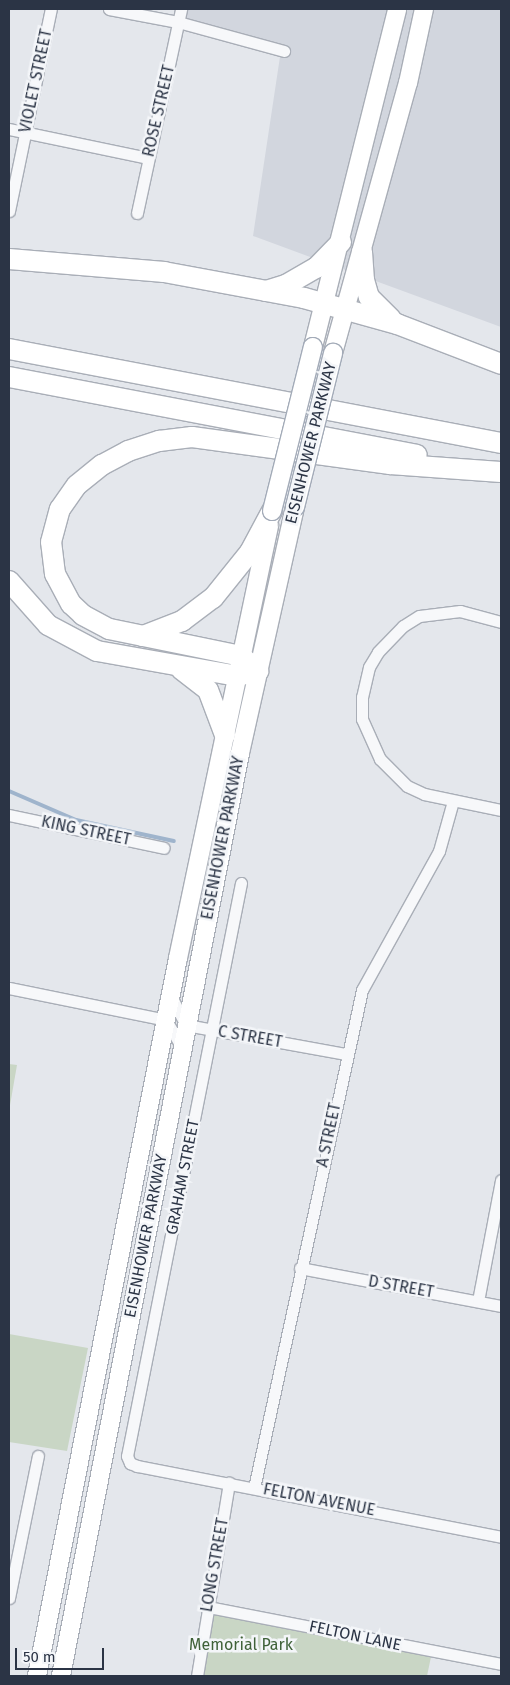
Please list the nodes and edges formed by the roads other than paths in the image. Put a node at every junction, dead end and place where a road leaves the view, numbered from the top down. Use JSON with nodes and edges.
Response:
{"nodes":[{"id":1,"x":51,"y":9,"type":"edge"},
{"id":2,"x":109,"y":9,"type":"edge"},
{"id":3,"x":181,"y":9,"type":"edge"},
{"id":4,"x":397,"y":9,"type":"edge"},
{"id":5,"x":424,"y":9,"type":"edge"},
{"id":6,"x":178,"y":22,"type":"junction"},
{"id":7,"x":284,"y":51,"type":"dead end"},
{"id":8,"x":9,"y":129,"type":"edge"},
{"id":9,"x":26,"y":132,"type":"junction"},
{"id":10,"x":148,"y":158,"type":"junction"},
{"id":11,"x":9,"y":211,"type":"edge"},
{"id":12,"x":137,"y":213,"type":"dead end"},
{"id":13,"x":340,"y":242,"type":"junction"},
{"id":14,"x":362,"y":252,"type":"junction"},
{"id":15,"x":9,"y":259,"type":"edge"},
{"id":16,"x":265,"y":291,"type":"junction"},
{"id":17,"x":325,"y":304,"type":"junction"},
{"id":18,"x":344,"y":309,"type":"junction"},
{"id":19,"x":396,"y":324,"type":"junction"},
{"id":20,"x":9,"y":349,"type":"edge"},
{"id":21,"x":501,"y":364,"type":"edge"},
{"id":22,"x":9,"y":377,"type":"edge"},
{"id":23,"x":501,"y":443,"type":"edge"},
{"id":24,"x":501,"y":472,"type":"edge"},
{"id":25,"x":272,"y":511,"type":"junction"},
{"id":26,"x":9,"y":581,"type":"edge"},
{"id":27,"x":501,"y":622,"type":"edge"},
{"id":28,"x":140,"y":636,"type":"junction"},
{"id":29,"x":241,"y":656,"type":"junction"},
{"id":30,"x":177,"y":667,"type":"junction"},
{"id":31,"x":258,"y":671,"type":"junction"},
{"id":32,"x":237,"y":676,"type":"junction"},
{"id":33,"x":225,"y":735,"type":"junction"},
{"id":34,"x":452,"y":801,"type":"junction"},
{"id":35,"x":501,"y":810,"type":"edge"},
{"id":36,"x":9,"y":815,"type":"edge"},
{"id":37,"x":164,"y":848,"type":"dead end"},
{"id":38,"x":241,"y":883,"type":"dead end"},
{"id":39,"x":9,"y":988,"type":"edge"},
{"id":40,"x":171,"y":996,"type":"junction"},
{"id":41,"x":166,"y":1020,"type":"junction"},
{"id":42,"x":186,"y":1025,"type":"junction"},
{"id":43,"x":212,"y":1029,"type":"junction"},
{"id":44,"x":182,"y":1048,"type":"junction"},
{"id":45,"x":346,"y":1054,"type":"junction"},
{"id":46,"x":501,"y":1180,"type":"edge"},
{"id":47,"x":300,"y":1268,"type":"junction"},
{"id":48,"x":478,"y":1301,"type":"junction"},
{"id":49,"x":501,"y":1306,"type":"edge"},
{"id":50,"x":38,"y":1456,"type":"dead end"},
{"id":51,"x":137,"y":1466,"type":"joint"},
{"id":52,"x":229,"y":1483,"type":"junction"},
{"id":53,"x":254,"y":1488,"type":"junction"},
{"id":54,"x":501,"y":1537,"type":"edge"},
{"id":55,"x":9,"y":1598,"type":"edge"},
{"id":56,"x":208,"y":1607,"type":"junction"},
{"id":57,"x":501,"y":1664,"type":"edge"},
{"id":58,"x":37,"y":1676,"type":"edge"},
{"id":59,"x":61,"y":1676,"type":"edge"},
{"id":60,"x":196,"y":1676,"type":"edge"}],
"edges":[{"from":1,"to":9,"type":"street","name":"VIOLET STREET"},
{"from":2,"to":6,"type":"street"},
{"from":3,"to":6,"type":"street","name":"ROSE STREET"},
{"from":4,"to":13,"type":"main road","name":"EISENHOWER PARKWAY"},
{"from":5,"to":14,"type":"main road","name":"EISENHOWER PARKWAY"},
{"from":6,"to":7,"type":"street"},
{"from":6,"to":10,"type":"street","name":"ROSE STREET"},
{"from":8,"to":9,"type":"street"},
{"from":9,"to":10,"type":"street"},
{"from":9,"to":11,"type":"street","name":"VIOLET STREET"},
{"from":10,"to":12,"type":"street","name":"ROSE STREET"},
{"from":13,"to":16,"type":"highway"},
{"from":13,"to":17,"type":"main road","name":"EISENHOWER PARKWAY"},
{"from":14,"to":18,"type":"main road","name":"EISENHOWER PARKWAY"},
{"from":14,"to":19,"type":"highway"},
{"from":15,"to":16,"type":"highway"},
{"from":16,"to":17,"type":"highway"},
{"from":17,"to":18,"type":"highway"},
{"from":17,"to":25,"type":"main road","name":"EISENHOWER PARKWAY","bridge":true},
{"from":18,"to":19,"type":"highway"},
{"from":18,"to":31,"type":"main road","name":"EISENHOWER PARKWAY","bridge":true},
{"from":19,"to":21,"type":"highway"},
{"from":20,"to":23,"type":"highway"},
{"from":22,"to":24,"type":"highway"},
{"from":24,"to":28,"type":"highway"},
{"from":25,"to":28,"type":"highway"},
{"from":25,"to":29,"type":"main road","name":"EISENHOWER PARKWAY"},
{"from":26,"to":30,"type":"highway"},
{"from":27,"to":34,"type":"street"},
{"from":28,"to":29,"type":"highway"},
{"from":29,"to":31,"type":"highway"},
{"from":29,"to":32,"type":"main road","name":"EISENHOWER PARKWAY"},
{"from":30,"to":32,"type":"highway"},
{"from":30,"to":33,"type":"highway"},
{"from":31,"to":32,"type":"highway"},
{"from":31,"to":42,"type":"main road","name":"EISENHOWER PARKWAY"},
{"from":32,"to":33,"type":"main road","name":"EISENHOWER PARKWAY"},
{"from":33,"to":40,"type":"main road","name":"EISENHOWER PARKWAY"},
{"from":34,"to":35,"type":"street"},
{"from":34,"to":45,"type":"street","name":"A STREET"},
{"from":36,"to":37,"type":"street","name":"KING STREET"},
{"from":38,"to":43,"type":"street","name":"GRAHAM STREET"},
{"from":39,"to":41,"type":"street"},
{"from":40,"to":41,"type":"main road","name":"EISENHOWER PARKWAY"},
{"from":40,"to":42,"type":"street"},
{"from":41,"to":44,"type":"street"},
{"from":41,"to":58,"type":"main road","name":"EISENHOWER PARKWAY"},
{"from":42,"to":43,"type":"street","name":"C STREET"},
{"from":42,"to":44,"type":"main road","name":"EISENHOWER PARKWAY"},
{"from":43,"to":45,"type":"street","name":"C STREET"},
{"from":43,"to":51,"type":"street","name":"GRAHAM STREET"},
{"from":44,"to":59,"type":"main road","name":"EISENHOWER PARKWAY"},
{"from":45,"to":47,"type":"street","name":"A STREET"},
{"from":46,"to":48,"type":"street"},
{"from":47,"to":48,"type":"street","name":"D STREET"},
{"from":47,"to":53,"type":"street","name":"A STREET"},
{"from":48,"to":49,"type":"street","name":"D STREET"},
{"from":50,"to":55,"type":"street"},
{"from":51,"to":52,"type":"street","name":"FELTON AVENUE"},
{"from":52,"to":53,"type":"street","name":"FELTON AVENUE"},
{"from":52,"to":56,"type":"street","name":"LONG STREET"},
{"from":53,"to":54,"type":"street","name":"FELTON AVENUE"},
{"from":56,"to":57,"type":"street","name":"FELTON LANE"},
{"from":56,"to":60,"type":"street","name":"LONG STREET"}]}
